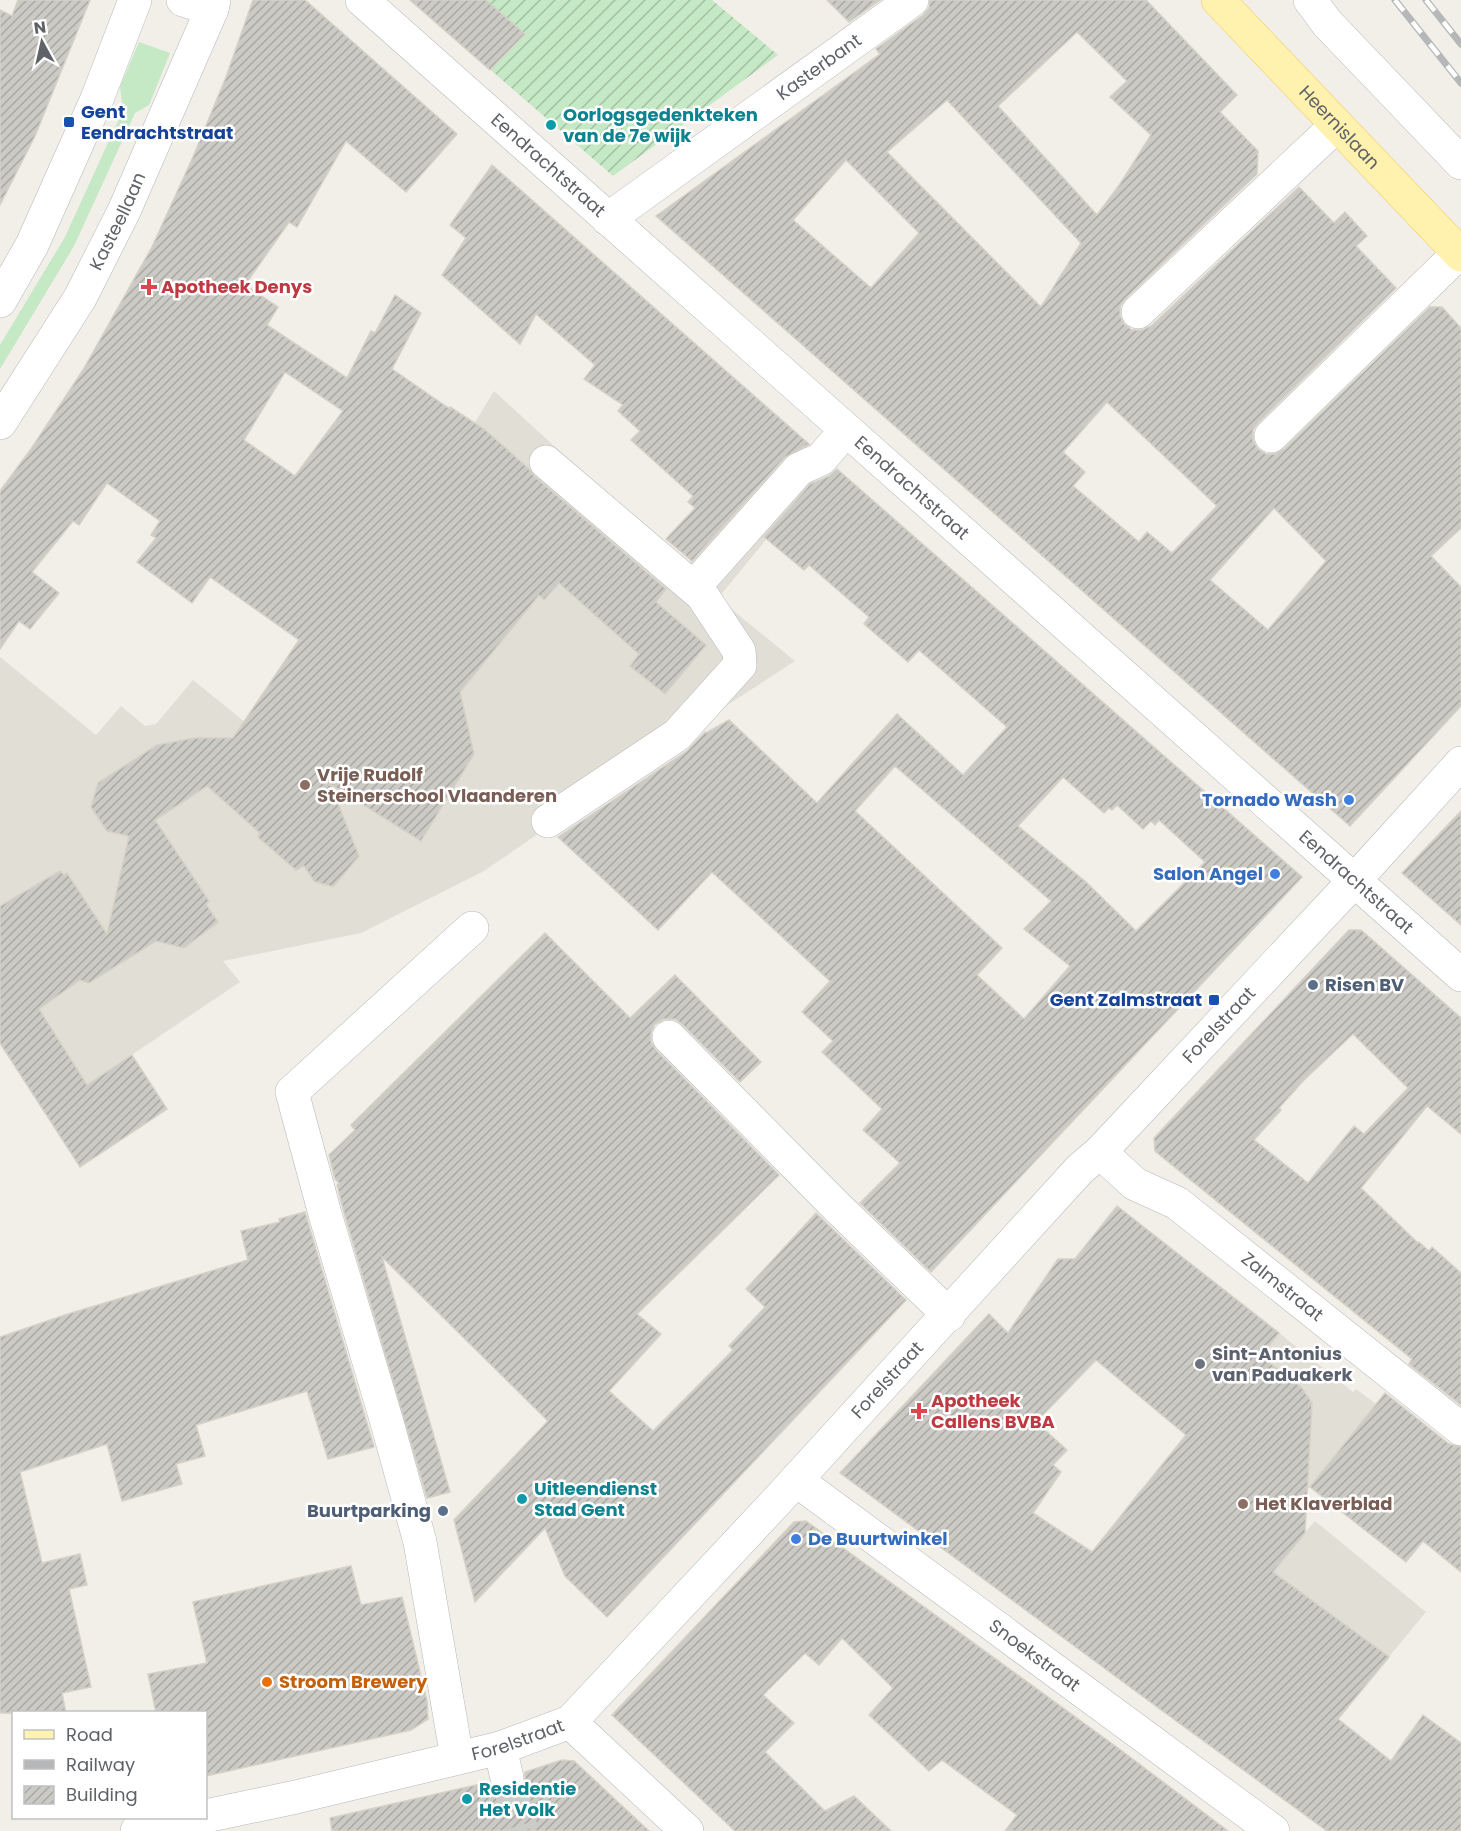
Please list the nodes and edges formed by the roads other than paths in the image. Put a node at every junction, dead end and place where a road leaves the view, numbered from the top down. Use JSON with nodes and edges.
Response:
{"nodes":[{"id":1,"x":135,"y":0,"type":"edge"},
{"id":2,"x":362,"y":0,"type":"edge"},
{"id":3,"x":912,"y":0,"type":"edge"},
{"id":4,"x":1218,"y":0,"type":"edge"},
{"id":5,"x":1310,"y":0,"type":"edge"},
{"id":6,"x":203,"y":3,"type":"edge"},
{"id":7,"x":1337,"y":124,"type":"junction"},
{"id":8,"x":1461,"y":163,"type":"edge"},
{"id":9,"x":608,"y":219,"type":"junction"},
{"id":10,"x":1460,"y":254,"type":"edge"},
{"id":11,"x":0,"y":301,"type":"edge"},
{"id":12,"x":1138,"y":312,"type":"dead end"},
{"id":13,"x":0,"y":423,"type":"edge"},
{"id":14,"x":846,"y":430,"type":"junction"},
{"id":15,"x":1271,"y":436,"type":"dead end"},
{"id":16,"x":546,"y":462,"type":"dead end"},
{"id":17,"x":694,"y":587,"type":"junction"},
{"id":18,"x":1461,"y":763,"type":"edge"},
{"id":19,"x":548,"y":821,"type":"dead end"},
{"id":20,"x":1354,"y":881,"type":"junction"},
{"id":21,"x":472,"y":928,"type":"dead end"},
{"id":22,"x":1461,"y":975,"type":"edge"},
{"id":23,"x":669,"y":1037,"type":"dead end"},
{"id":24,"x":1100,"y":1152,"type":"junction"},
{"id":25,"x":949,"y":1315,"type":"junction"},
{"id":26,"x":1461,"y":1429,"type":"edge"},
{"id":27,"x":796,"y":1480,"type":"junction"},
{"id":28,"x":570,"y":1722,"type":"junction"},
{"id":29,"x":458,"y":1758,"type":"junction"},
{"id":30,"x":207,"y":1816,"type":"edge"},
{"id":31,"x":193,"y":1819,"type":"edge"},
{"id":32,"x":137,"y":1831,"type":"edge"},
{"id":33,"x":687,"y":1831,"type":"edge"},
{"id":34,"x":1273,"y":1831,"type":"edge"}],
"edges":[{"from":1,"to":11,"type":"street"},
{"from":2,"to":9,"type":"street","name":"Eendrachtstraat"},
{"from":3,"to":9,"type":"street","name":"Kasterbant"},
{"from":4,"to":7,"type":"main road","name":"Heernislaan"},
{"from":5,"to":8,"type":"street"},
{"from":6,"to":13,"type":"street","name":"Kasteellaan"},
{"from":7,"to":10,"type":"main road","name":"Heernislaan"},
{"from":7,"to":12,"type":"street"},
{"from":9,"to":14,"type":"street","name":"Eendrachtstraat"},
{"from":10,"to":15,"type":"street"},
{"from":14,"to":17,"type":"street"},
{"from":14,"to":20,"type":"street","name":"Eendrachtstraat"},
{"from":16,"to":17,"type":"street"},
{"from":17,"to":19,"type":"street"},
{"from":18,"to":20,"type":"street","name":"Forelstraat"},
{"from":20,"to":22,"type":"street","name":"Eendrachtstraat"},
{"from":20,"to":24,"type":"street","name":"Forelstraat"},
{"from":21,"to":29,"type":"street"},
{"from":23,"to":25,"type":"street"},
{"from":24,"to":25,"type":"street","name":"Forelstraat"},
{"from":24,"to":26,"type":"street","name":"Zalmstraat"},
{"from":25,"to":27,"type":"street","name":"Forelstraat"},
{"from":27,"to":28,"type":"street","name":"Forelstraat"},
{"from":27,"to":34,"type":"street","name":"Snoekstraat"},
{"from":28,"to":29,"type":"street","name":"Forelstraat"},
{"from":28,"to":33,"type":"street"},
{"from":29,"to":30,"type":"street","name":"Forelstraat"},
{"from":31,"to":32,"type":"street"}]}
